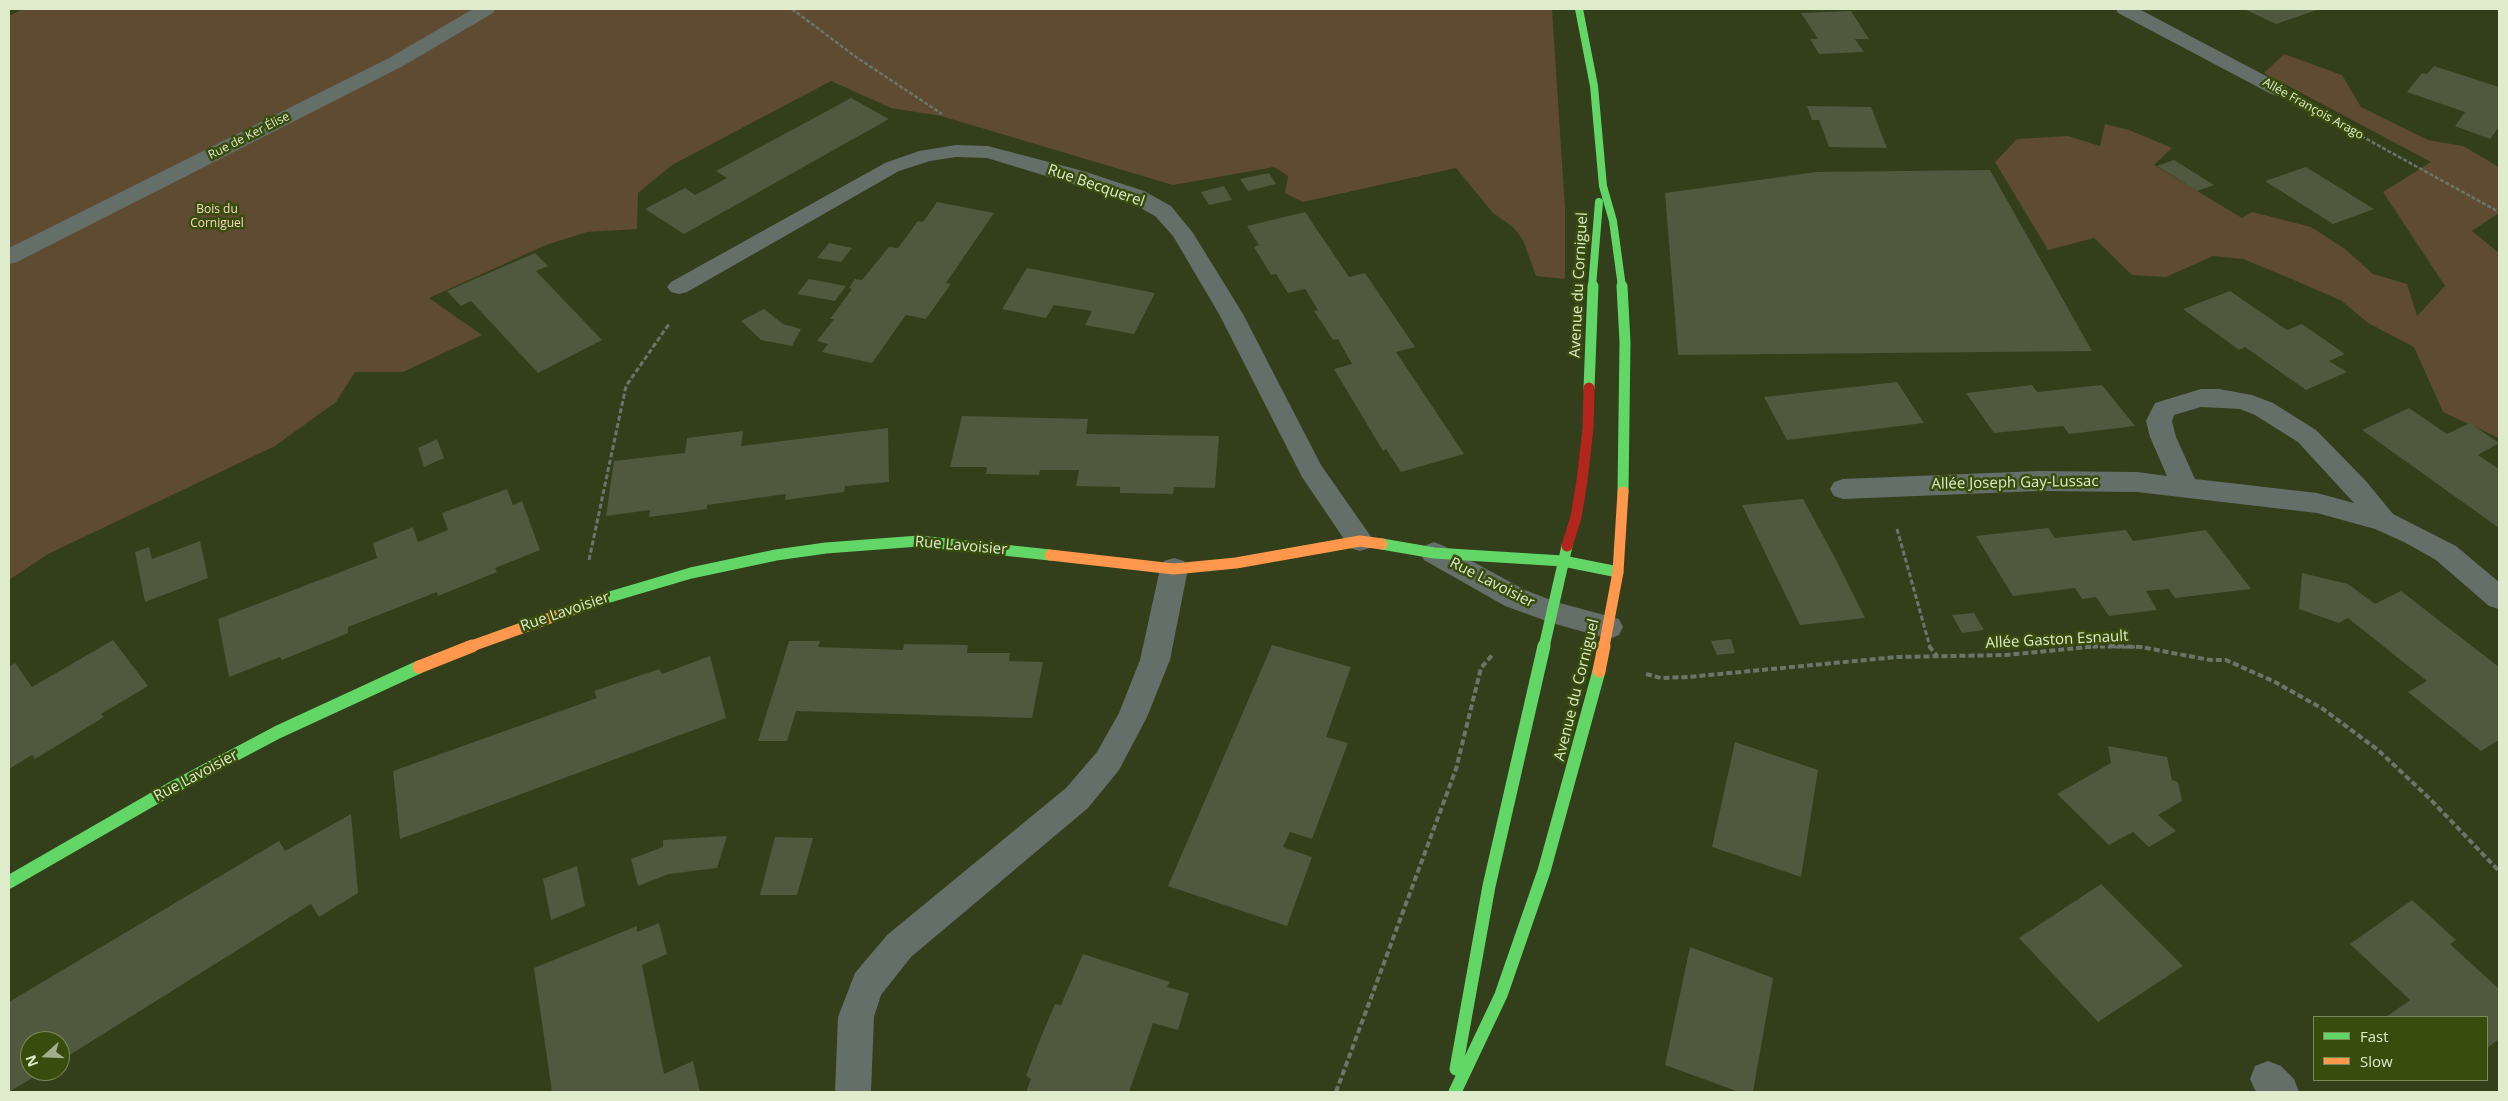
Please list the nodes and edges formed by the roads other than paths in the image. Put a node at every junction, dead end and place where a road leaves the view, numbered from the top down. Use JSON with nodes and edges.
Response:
{"nodes":[{"id":1,"x":486,"y":9,"type":"edge"},
{"id":2,"x":1579,"y":9,"type":"edge"},
{"id":3,"x":2125,"y":9,"type":"edge"},
{"id":4,"x":2278,"y":90,"type":"road end"},
{"id":5,"x":1602,"y":186,"type":"junction"},
{"id":6,"x":9,"y":257,"type":"edge"},
{"id":7,"x":679,"y":287,"type":"road end"},
{"id":8,"x":2186,"y":488,"type":"junction"},
{"id":9,"x":1843,"y":489,"type":"dead end"},
{"id":10,"x":2383,"y":521,"type":"junction"},
{"id":11,"x":1360,"y":541,"type":"junction"},
{"id":12,"x":1434,"y":553,"type":"junction"},
{"id":13,"x":1563,"y":561,"type":"junction"},
{"id":14,"x":1174,"y":569,"type":"junction"},
{"id":15,"x":1618,"y":572,"type":"junction"},
{"id":16,"x":2499,"y":598,"type":"edge"},
{"id":17,"x":1552,"y":612,"type":"junction"},
{"id":18,"x":1608,"y":627,"type":"junction"},
{"id":19,"x":9,"y":882,"type":"edge"},
{"id":20,"x":853,"y":1092,"type":"edge"},
{"id":21,"x":1454,"y":1092,"type":"edge"}],
"edges":[{"from":1,"to":6,"type":"street","name":"Rue de Ker Élise"},
{"from":2,"to":5,"type":"street","name":"Avenue du Corniguel"},
{"from":3,"to":4,"type":"street","name":"Allée François Arago"},
{"from":5,"to":13,"type":"street","name":"Avenue du Corniguel"},
{"from":5,"to":15,"type":"street","name":"Avenue du Corniguel"},
{"from":7,"to":11,"type":"street","name":"Rue Becquerel"},
{"from":8,"to":9,"type":"street","name":"Allée Joseph Gay-Lussac"},
{"from":8,"to":10,"type":"street","name":"Allée Joseph Gay-Lussac"},
{"from":8,"to":10,"type":"street","name":"Allée Joseph Gay-Lussac"},
{"from":10,"to":16,"type":"street","name":"Allée Joseph Gay-Lussac"},
{"from":11,"to":12,"type":"street","name":"Rue Lavoisier"},
{"from":11,"to":14,"type":"street","name":"Rue Lavoisier"},
{"from":12,"to":13,"type":"street","name":"Rue Lavoisier"},
{"from":12,"to":17,"type":"street","name":"Rue Lavoisier"},
{"from":13,"to":15,"type":"street","name":"Rue Lavoisier"},
{"from":13,"to":17,"type":"street","name":"Avenue du Corniguel"},
{"from":14,"to":19,"type":"street","name":"Rue Lavoisier"},
{"from":14,"to":20,"type":"street"},
{"from":15,"to":18,"type":"street","name":"Avenue du Corniguel"},
{"from":17,"to":18,"type":"street","name":"Rue Lavoisier"},
{"from":17,"to":21,"type":"street","name":"Avenue du Corniguel"},
{"from":18,"to":21,"type":"street","name":"Avenue du Corniguel"}]}
